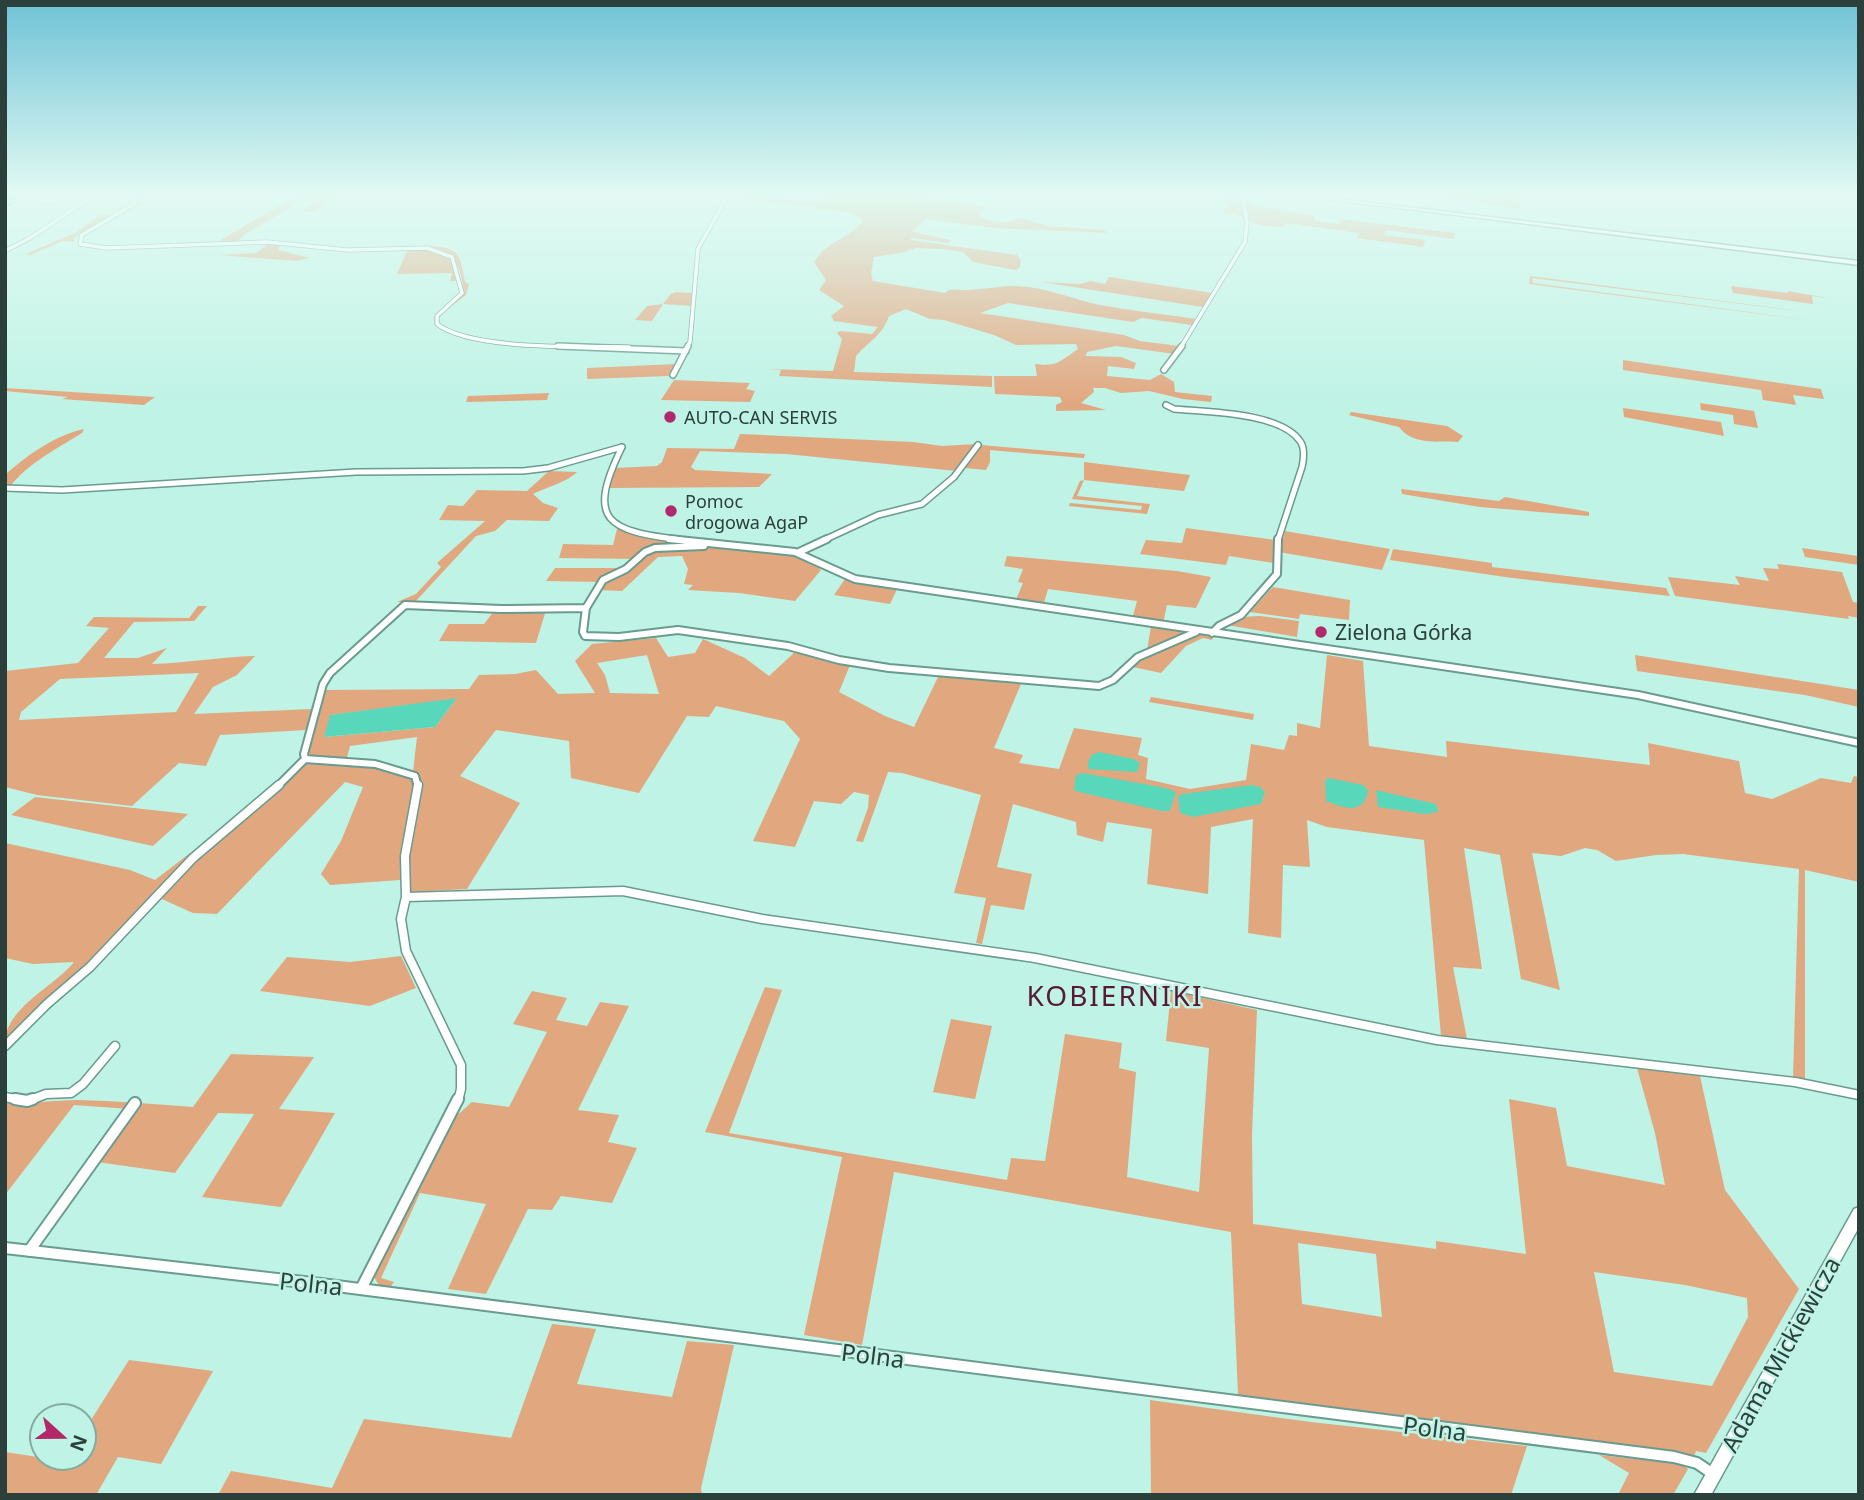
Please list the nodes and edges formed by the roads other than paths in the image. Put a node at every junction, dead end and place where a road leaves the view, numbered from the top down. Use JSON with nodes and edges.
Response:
{"nodes":[{"id":1,"x":454,"y":265,"type":"edge"},
{"id":2,"x":697,"y":265,"type":"edge"},
{"id":3,"x":1231,"y":265,"type":"edge"},
{"id":4,"x":686,"y":351,"type":"junction"},
{"id":5,"x":1164,"y":370,"type":"dead end"},
{"id":6,"x":673,"y":375,"type":"dead end"},
{"id":7,"x":1166,"y":405,"type":"dead end"},
{"id":8,"x":978,"y":445,"type":"dead end"},
{"id":9,"x":5,"y":488,"type":"edge"},
{"id":10,"x":736,"y":544,"type":"junction"},
{"id":11,"x":799,"y":552,"type":"junction"},
{"id":12,"x":586,"y":608,"type":"junction"},
{"id":13,"x":1198,"y":631,"type":"junction"},
{"id":14,"x":1212,"y":633,"type":"junction"},
{"id":15,"x":1859,"y":743,"type":"edge"},
{"id":16,"x":305,"y":759,"type":"junction"},
{"id":17,"x":406,"y":898,"type":"junction"},
{"id":18,"x":5,"y":1046,"type":"edge"},
{"id":19,"x":115,"y":1046,"type":"dead end"},
{"id":20,"x":1859,"y":1095,"type":"edge"},
{"id":21,"x":5,"y":1097,"type":"edge"},
{"id":22,"x":135,"y":1103,"type":"dead end"},
{"id":23,"x":1859,"y":1213,"type":"edge"},
{"id":24,"x":5,"y":1248,"type":"edge"},
{"id":25,"x":29,"y":1251,"type":"junction"},
{"id":26,"x":361,"y":1289,"type":"junction"},
{"id":27,"x":1713,"y":1474,"type":"junction"},
{"id":28,"x":1702,"y":1495,"type":"edge"}],
"edges":[{"from":1,"to":4,"type":"street"},
{"from":2,"to":4,"type":"street"},
{"from":3,"to":5,"type":"street"},
{"from":4,"to":6,"type":"street"},
{"from":7,"to":14,"type":"street"},
{"from":8,"to":11,"type":"street"},
{"from":9,"to":10,"type":"street"},
{"from":10,"to":11,"type":"street"},
{"from":10,"to":12,"type":"street"},
{"from":11,"to":13,"type":"street"},
{"from":12,"to":13,"type":"street"},
{"from":12,"to":16,"type":"street"},
{"from":13,"to":14,"type":"street"},
{"from":14,"to":15,"type":"street"},
{"from":16,"to":17,"type":"street"},
{"from":16,"to":18,"type":"street"},
{"from":17,"to":20,"type":"street"},
{"from":17,"to":26,"type":"street"},
{"from":19,"to":21,"type":"street"},
{"from":22,"to":25,"type":"street"},
{"from":23,"to":27,"type":"street","name":"Adama Mickiewicza"},
{"from":24,"to":25,"type":"street","name":"Polna"},
{"from":25,"to":26,"type":"street","name":"Polna"},
{"from":26,"to":27,"type":"street","name":"Polna"},
{"from":27,"to":28,"type":"street","name":"Adama Mickiewicza"}]}
